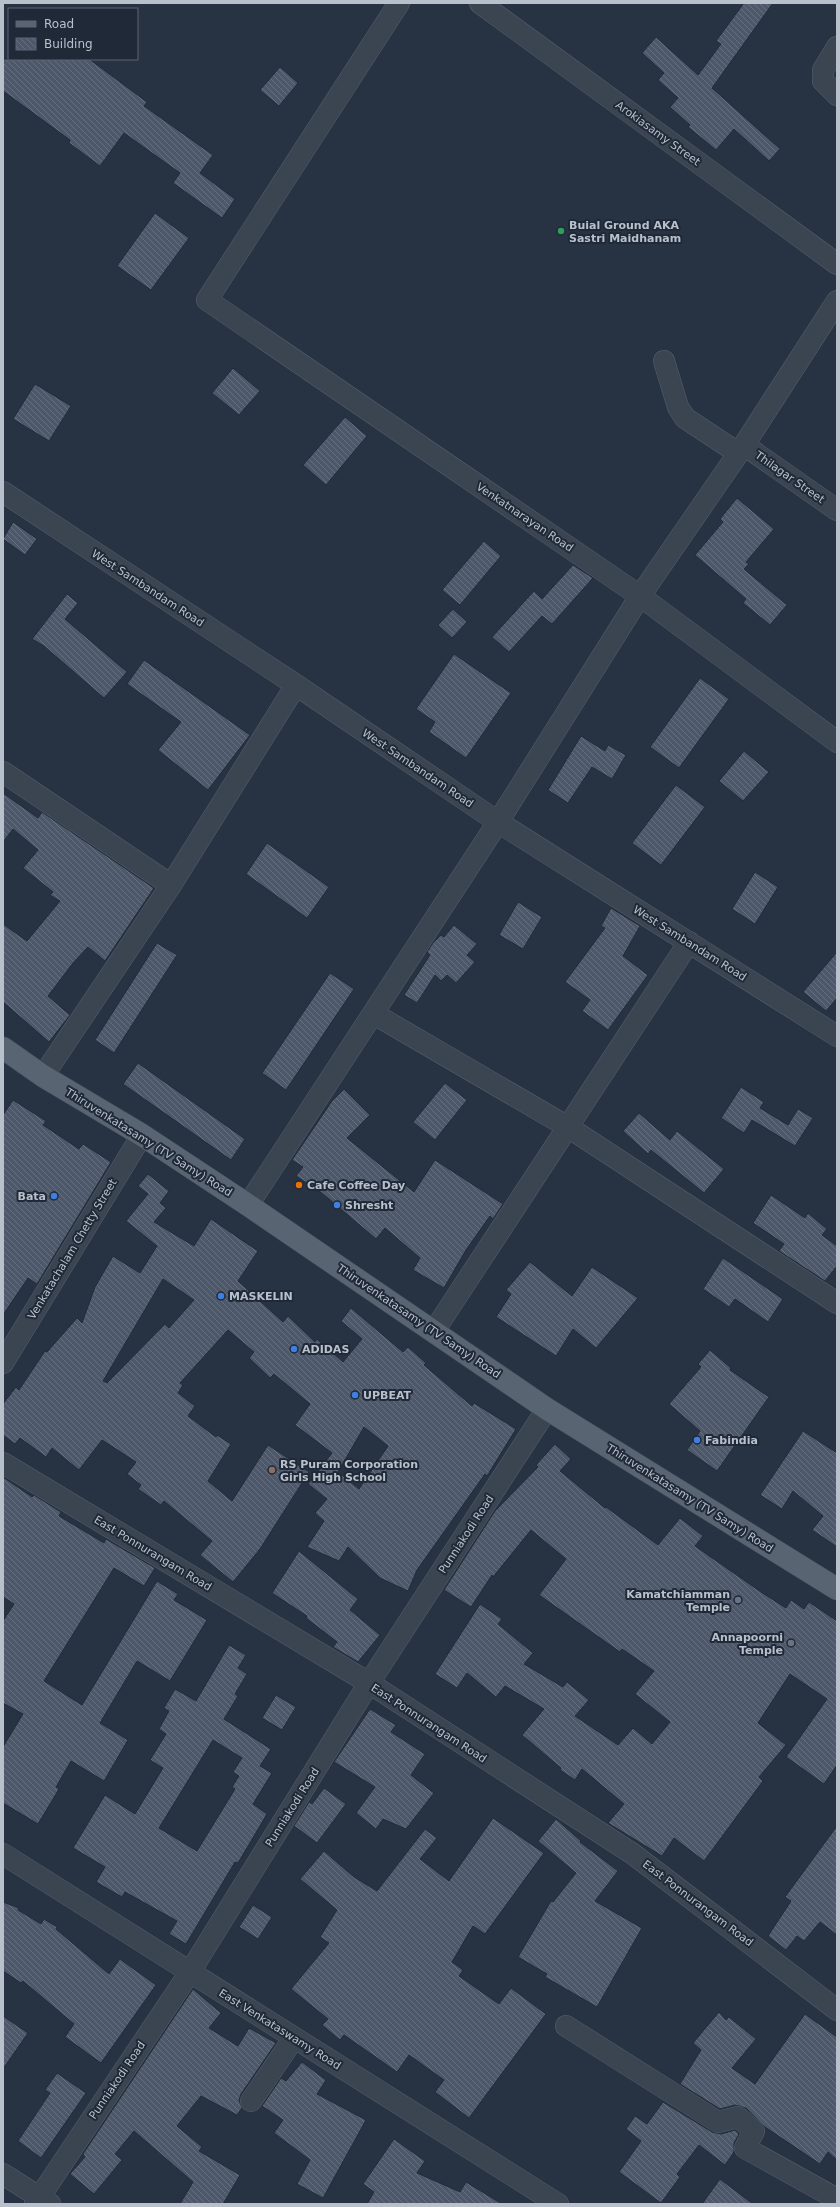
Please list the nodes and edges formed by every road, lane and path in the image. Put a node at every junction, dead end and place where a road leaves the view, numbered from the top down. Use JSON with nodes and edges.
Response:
{"nodes":[{"id":1,"x":399,"y":3,"type":"edge"},
{"id":2,"x":480,"y":3,"type":"edge"},
{"id":3,"x":837,"y":47,"type":"edge"},
{"id":4,"x":837,"y":95,"type":"edge"},
{"id":5,"x":837,"y":264,"type":"edge"},
{"id":6,"x":837,"y":301,"type":"edge"},
{"id":7,"x":664,"y":361,"type":"dead end"},
{"id":8,"x":741,"y":449,"type":"junction"},
{"id":9,"x":3,"y":492,"type":"edge"},
{"id":10,"x":837,"y":510,"type":"edge"},
{"id":11,"x":640,"y":596,"type":"junction"},
{"id":12,"x":296,"y":685,"type":"junction"},
{"id":13,"x":837,"y":742,"type":"edge"},
{"id":14,"x":3,"y":772,"type":"edge"},
{"id":15,"x":498,"y":822,"type":"junction"},
{"id":16,"x":171,"y":885,"type":"junction"},
{"id":17,"x":689,"y":942,"type":"junction"},
{"id":18,"x":374,"y":1014,"type":"junction"},
{"id":19,"x":837,"y":1036,"type":"edge"},
{"id":20,"x":3,"y":1048,"type":"edge"},
{"id":21,"x":43,"y":1076,"type":"junction"},
{"id":22,"x":568,"y":1127,"type":"junction"},
{"id":23,"x":142,"y":1135,"type":"junction"},
{"id":24,"x":248,"y":1205,"type":"junction"},
{"id":25,"x":837,"y":1303,"type":"edge"},
{"id":26,"x":434,"y":1331,"type":"junction"},
{"id":27,"x":3,"y":1363,"type":"edge"},
{"id":28,"x":546,"y":1409,"type":"junction"},
{"id":29,"x":3,"y":1463,"type":"edge"},
{"id":30,"x":837,"y":1589,"type":"edge"},
{"id":31,"x":369,"y":1683,"type":"junction"},
{"id":32,"x":3,"y":1854,"type":"edge"},
{"id":33,"x":190,"y":1972,"type":"junction"},
{"id":34,"x":837,"y":2010,"type":"edge"},
{"id":35,"x":566,"y":2026,"type":"dead end"},
{"id":36,"x":294,"y":2038,"type":"junction"},
{"id":37,"x":251,"y":2101,"type":"dead end"},
{"id":38,"x":3,"y":2174,"type":"edge"},
{"id":39,"x":837,"y":2198,"type":"edge"},
{"id":40,"x":41,"y":2202,"type":"edge"},
{"id":41,"x":558,"y":2204,"type":"edge"}],
"edges":[{"from":1,"to":11,"type":"street","name":"Venkatnarayan Road"},
{"from":2,"to":5,"type":"street","name":"Arokiasamy Street"},
{"from":3,"to":4,"type":"street"},
{"from":6,"to":8,"type":"street"},
{"from":7,"to":8,"type":"street","name":"Thilagar Street"},
{"from":8,"to":10,"type":"street","name":"Thilagar Street"},
{"from":8,"to":11,"type":"street"},
{"from":9,"to":12,"type":"street","name":"West Sambandam Road"},
{"from":11,"to":13,"type":"street","name":"Venkatnarayan Road"},
{"from":11,"to":15,"type":"street"},
{"from":12,"to":15,"type":"street","name":"West Sambandam Road"},
{"from":12,"to":16,"type":"street"},
{"from":14,"to":16,"type":"street"},
{"from":15,"to":17,"type":"street","name":"West Sambandam Road"},
{"from":15,"to":18,"type":"street"},
{"from":16,"to":21,"type":"street"},
{"from":17,"to":19,"type":"street","name":"West Sambandam Road"},
{"from":17,"to":22,"type":"street"},
{"from":18,"to":22,"type":"street"},
{"from":18,"to":24,"type":"street"},
{"from":20,"to":21,"type":"main road","name":"Thiruvenkatasamy (TV Samy) Road"},
{"from":21,"to":23,"type":"main road","name":"Thiruvenkatasamy (TV Samy) Road"},
{"from":22,"to":25,"type":"street"},
{"from":22,"to":26,"type":"street"},
{"from":23,"to":24,"type":"main road","name":"Thiruvenkatasamy (TV Samy) Road"},
{"from":23,"to":27,"type":"street","name":"Venkatachalam Chetty Street"},
{"from":24,"to":26,"type":"main road","name":"Thiruvenkatasamy (TV Samy) Road"},
{"from":26,"to":28,"type":"main road","name":"Thiruvenkatasamy (TV Samy) Road"},
{"from":28,"to":30,"type":"main road","name":"Thiruvenkatasamy (TV Samy) Road"},
{"from":28,"to":31,"type":"street","name":"Punniakodi Road"},
{"from":29,"to":31,"type":"street","name":"East Ponnurangam Road"},
{"from":31,"to":33,"type":"street","name":"Punniakodi Road"},
{"from":31,"to":34,"type":"street","name":"East Ponnurangam Road"},
{"from":32,"to":33,"type":"street","name":"East Venkataswamy Road"},
{"from":33,"to":36,"type":"street","name":"East Venkataswamy Road"},
{"from":33,"to":40,"type":"street","name":"Punniakodi Road"},
{"from":35,"to":39,"type":"street"},
{"from":36,"to":37,"type":"street"},
{"from":36,"to":41,"type":"street","name":"East Venkataswamy Road"},
{"from":38,"to":40,"type":"street"}]}
